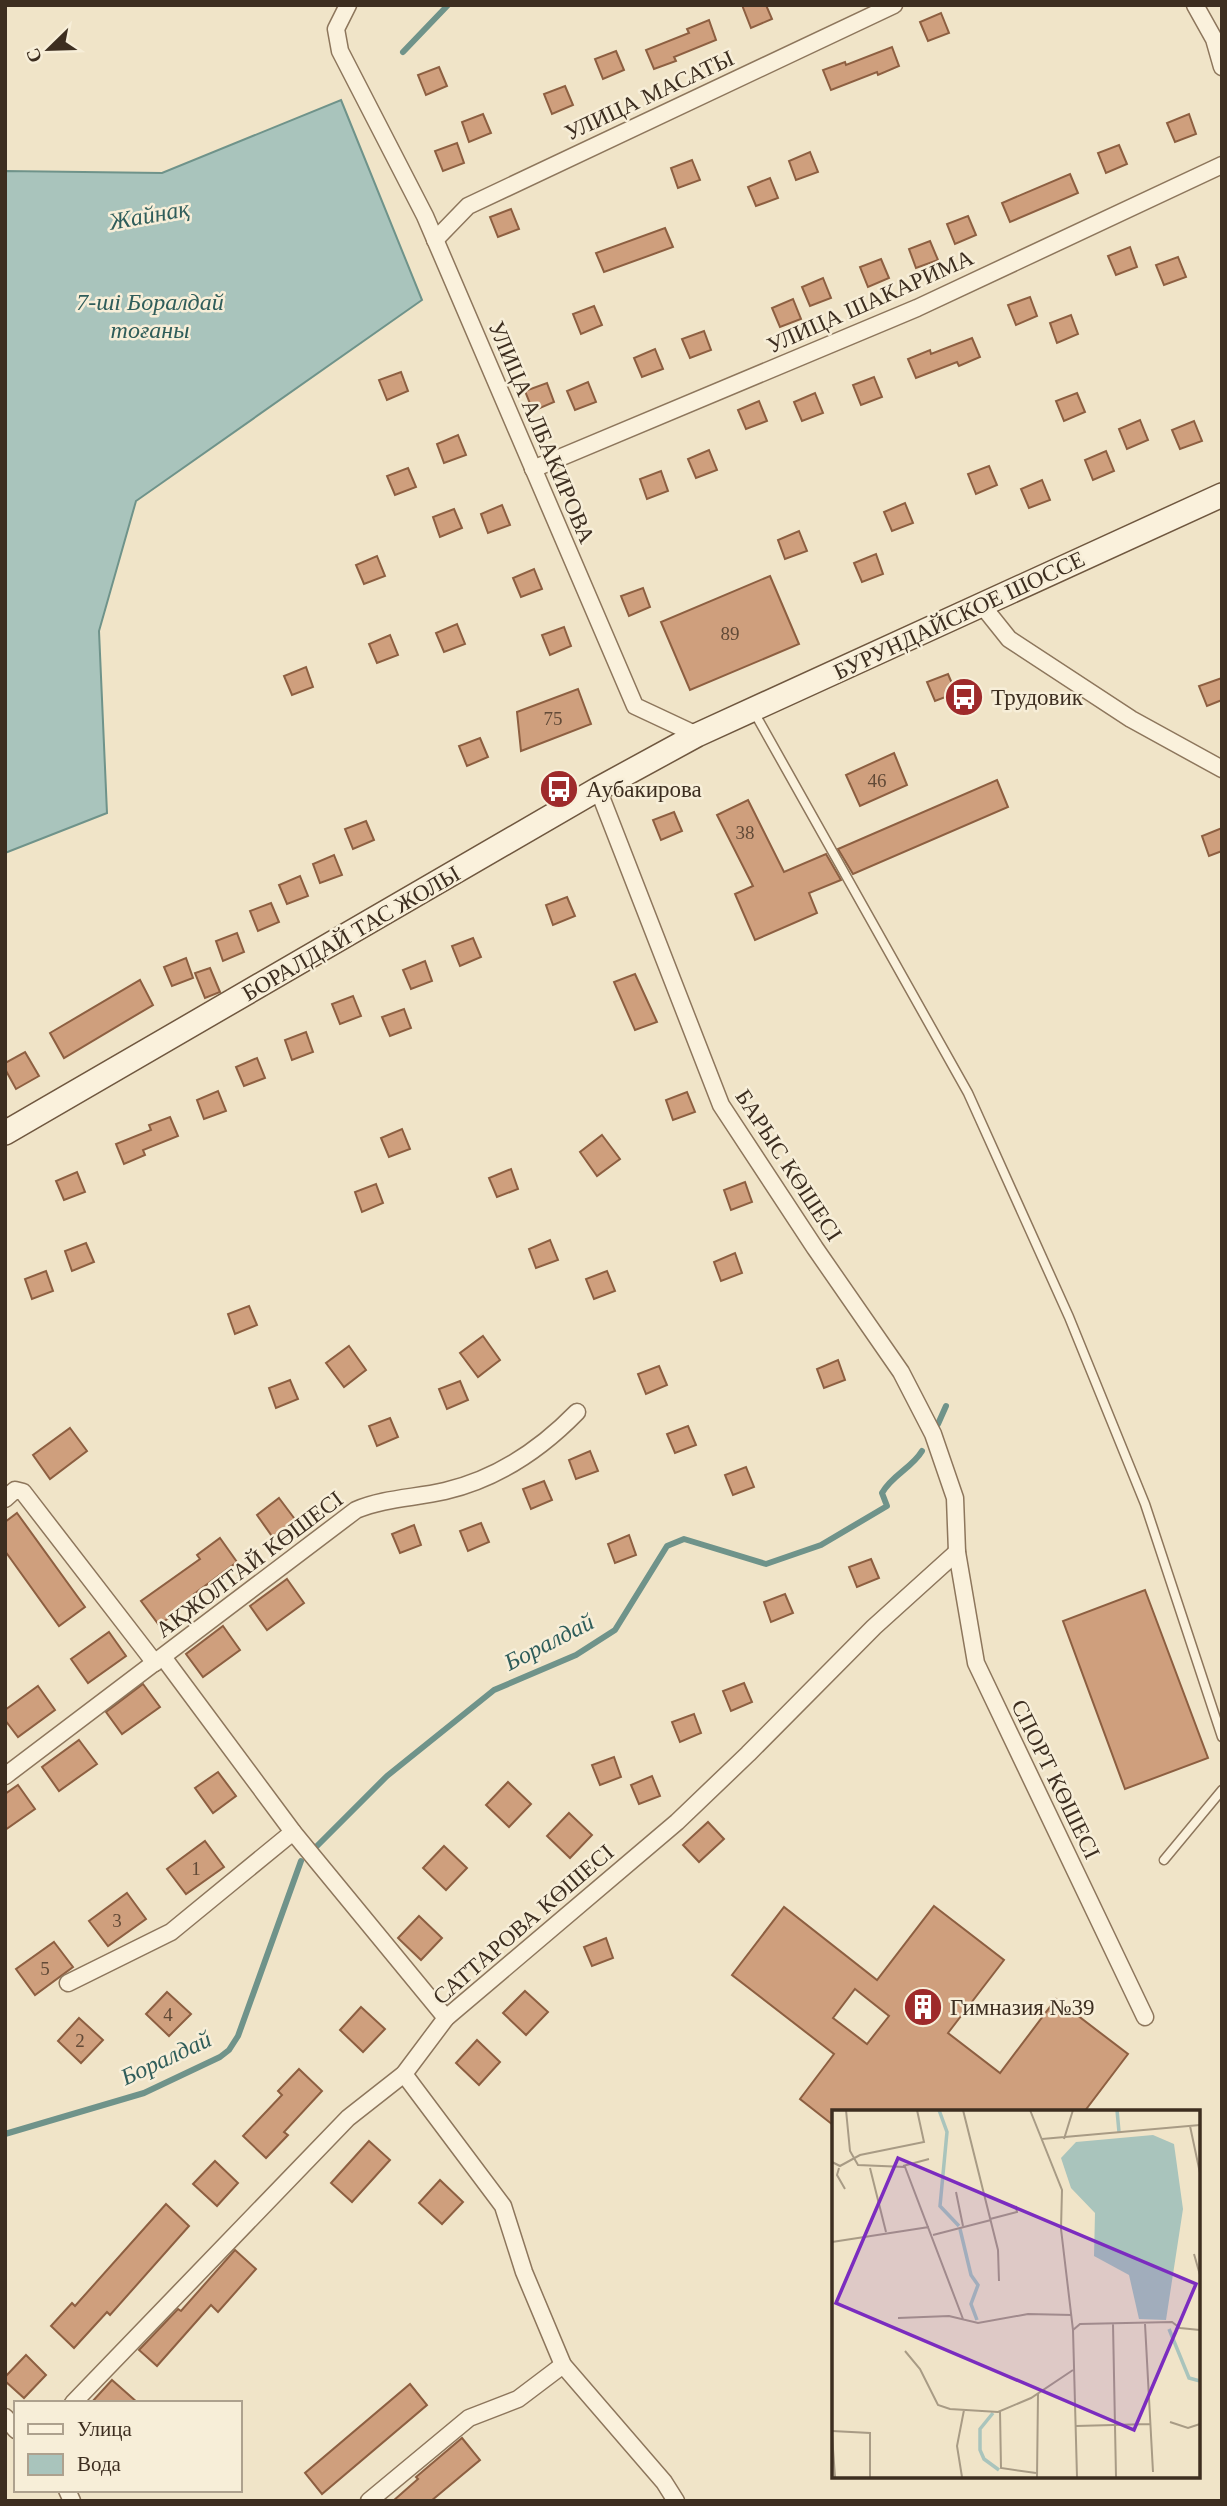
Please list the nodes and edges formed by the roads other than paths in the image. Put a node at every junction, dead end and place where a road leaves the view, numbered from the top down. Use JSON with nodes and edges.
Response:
{"nodes":[{"id":1,"x":348,"y":5,"type":"edge"},
{"id":2,"x":894,"y":5,"type":"edge"},
{"id":3,"x":1195,"y":5,"type":"edge"},
{"id":4,"x":1222,"y":67,"type":"edge"},
{"id":5,"x":1222,"y":165,"type":"edge"},
{"id":6,"x":435,"y":240,"type":"junction"},
{"id":7,"x":533,"y":469,"type":"junction"},
{"id":8,"x":1222,"y":495,"type":"edge"},
{"id":9,"x":981,"y":604,"type":"junction"},
{"id":10,"x":752,"y":710,"type":"junction"},
{"id":11,"x":697,"y":735,"type":"junction"},
{"id":12,"x":1222,"y":769,"type":"edge"},
{"id":13,"x":598,"y":789,"type":"junction"},
{"id":14,"x":5,"y":1133,"type":"edge"},
{"id":15,"x":577,"y":1412,"type":"dead end"},
{"id":16,"x":5,"y":1499,"type":"edge"},
{"id":17,"x":957,"y":1552,"type":"junction"},
{"id":18,"x":159,"y":1660,"type":"junction"},
{"id":19,"x":1222,"y":1737,"type":"edge"},
{"id":20,"x":5,"y":1776,"type":"edge"},
{"id":21,"x":1222,"y":1790,"type":"edge"},
{"id":22,"x":293,"y":1832,"type":"junction"},
{"id":23,"x":1164,"y":1860,"type":"dead end"},
{"id":24,"x":68,"y":1983,"type":"dead end"},
{"id":25,"x":1145,"y":2017,"type":"dead end"},
{"id":26,"x":446,"y":2018,"type":"junction"},
{"id":27,"x":404,"y":2074,"type":"junction"},
{"id":28,"x":563,"y":2365,"type":"junction"},
{"id":29,"x":75,"y":2401,"type":"edge"},
{"id":30,"x":369,"y":2501,"type":"edge"},
{"id":31,"x":676,"y":2501,"type":"edge"}],
"edges":[{"from":1,"to":6,"type":"street","name":"УЛИЦА АЛБАКИРОВА"},
{"from":2,"to":6,"type":"street","name":"УЛИЦА МАСАТЫ"},
{"from":3,"to":4,"type":"street"},
{"from":5,"to":7,"type":"street","name":"УЛИЦА ШАКАРИМА"},
{"from":6,"to":7,"type":"street","name":"УЛИЦА АЛБАКИРОВА"},
{"from":7,"to":11,"type":"street","name":"УЛИЦА АЛБАКИРОВА"},
{"from":8,"to":9,"type":"main road","name":"БУРУНДАЙСКОЕ ШОССЕ"},
{"from":9,"to":10,"type":"main road","name":"БУРУНДАЙСКОЕ ШОССЕ"},
{"from":9,"to":12,"type":"street"},
{"from":10,"to":11,"type":"main road","name":"БУРУНДАЙСКОЕ ШОССЕ"},
{"from":10,"to":19,"type":"lane"},
{"from":11,"to":13,"type":"main road","name":"БОРАЛДАЙ ТАС ЖОЛЫ"},
{"from":13,"to":14,"type":"main road","name":"БОРАЛДАЙ ТАС ЖОЛЫ"},
{"from":13,"to":17,"type":"street","name":"БАРЫС КӨШЕСІ"},
{"from":15,"to":18,"type":"street","name":"АҚЖОЛТАЙ КӨШЕСІ"},
{"from":16,"to":18,"type":"street"},
{"from":17,"to":25,"type":"street","name":"СПОРТ КӨШЕСІ"},
{"from":17,"to":26,"type":"street","name":"САТТАРОВА КӨШЕСІ"},
{"from":18,"to":20,"type":"street","name":"АҚЖОЛТАЙ КӨШЕСІ"},
{"from":18,"to":22,"type":"street"},
{"from":21,"to":23,"type":"lane"},
{"from":22,"to":24,"type":"street"},
{"from":22,"to":26,"type":"street"},
{"from":26,"to":27,"type":"street","name":"САТТАРОВА КӨШЕСІ"},
{"from":27,"to":28,"type":"street"},
{"from":27,"to":29,"type":"street","name":"САТТАРОВА КӨШЕСІ"},
{"from":28,"to":30,"type":"street"},
{"from":28,"to":31,"type":"street"}]}
